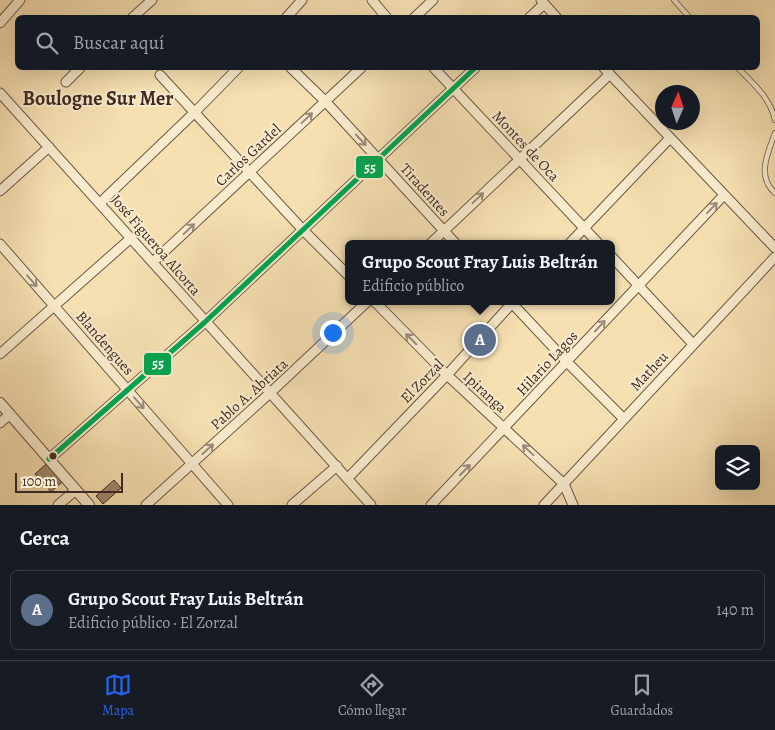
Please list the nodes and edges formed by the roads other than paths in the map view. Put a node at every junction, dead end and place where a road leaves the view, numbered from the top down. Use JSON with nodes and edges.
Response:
{"nodes":[{"id":1,"x":20,"y":0,"type":"edge"},
{"id":2,"x":152,"y":0,"type":"edge"},
{"id":3,"x":302,"y":0,"type":"edge"},
{"id":4,"x":372,"y":0,"type":"edge"},
{"id":5,"x":433,"y":0,"type":"edge"},
{"id":6,"x":674,"y":0,"type":"edge"},
{"id":7,"x":542,"y":2,"type":"edge"},
{"id":8,"x":135,"y":15,"type":"edge"},
{"id":9,"x":289,"y":15,"type":"edge"},
{"id":10,"x":385,"y":15,"type":"edge"},
{"id":11,"x":417,"y":15,"type":"edge"},
{"id":12,"x":531,"y":15,"type":"edge"},
{"id":13,"x":554,"y":15,"type":"edge"},
{"id":14,"x":687,"y":15,"type":"edge"},
{"id":15,"x":0,"y":23,"type":"edge"},
{"id":16,"x":78,"y":70,"type":"edge"},
{"id":17,"x":236,"y":70,"type":"edge"},
{"id":18,"x":293,"y":70,"type":"edge"},
{"id":19,"x":359,"y":70,"type":"edge"},
{"id":20,"x":436,"y":70,"type":"edge"},
{"id":21,"x":473,"y":70,"type":"edge"},
{"id":22,"x":607,"y":70,"type":"edge"},
{"id":23,"x":740,"y":70,"type":"edge"},
{"id":24,"x":160,"y":75,"type":"dead end"},
{"id":25,"x":66,"y":82,"type":"dead end"},
{"id":26,"x":453,"y":88,"type":"junction"},
{"id":27,"x":0,"y":93,"type":"edge"},
{"id":28,"x":325,"y":101,"type":"junction"},
{"id":29,"x":195,"y":112,"type":"junction"},
{"id":30,"x":775,"y":120,"type":"edge"},
{"id":31,"x":775,"y":133,"type":"edge"},
{"id":32,"x":670,"y":138,"type":"junction"},
{"id":33,"x":49,"y":147,"type":"junction"},
{"id":34,"x":379,"y":159,"type":"junction"},
{"id":35,"x":519,"y":160,"type":"junction"},
{"id":36,"x":249,"y":172,"type":"junction"},
{"id":37,"x":0,"y":191,"type":"edge"},
{"id":38,"x":775,"y":193,"type":"edge"},
{"id":39,"x":724,"y":195,"type":"junction"},
{"id":40,"x":100,"y":203,"type":"junction"},
{"id":41,"x":584,"y":228,"type":"junction"},
{"id":42,"x":303,"y":230,"type":"junction"},
{"id":43,"x":444,"y":231,"type":"junction"},
{"id":44,"x":131,"y":238,"type":"junction"},
{"id":45,"x":434,"y":240,"type":"edge"},
{"id":46,"x":452,"y":240,"type":"edge"},
{"id":47,"x":573,"y":240,"type":"edge"},
{"id":48,"x":595,"y":240,"type":"edge"},
{"id":49,"x":0,"y":244,"type":"edge"},
{"id":50,"x":775,"y":248,"type":"edge"},
{"id":51,"x":775,"y":257,"type":"edge"},
{"id":52,"x":615,"y":260,"type":"edge"},
{"id":53,"x":153,"y":262,"type":"junction"},
{"id":54,"x":345,"y":272,"type":"edge"},
{"id":55,"x":638,"y":285,"type":"junction"},
{"id":56,"x":364,"y":305,"type":"edge"},
{"id":57,"x":378,"y":305,"type":"edge"},
{"id":58,"x":509,"y":305,"type":"edge"},
{"id":59,"x":515,"y":305,"type":"edge"},
{"id":60,"x":54,"y":306,"type":"junction"},
{"id":61,"x":205,"y":322,"type":"junction"},
{"id":62,"x":693,"y":344,"type":"junction"},
{"id":63,"x":0,"y":354,"type":"edge"},
{"id":64,"x":567,"y":362,"type":"junction"},
{"id":65,"x":447,"y":375,"type":"junction"},
{"id":66,"x":127,"y":390,"type":"junction"},
{"id":67,"x":270,"y":393,"type":"junction"},
{"id":68,"x":0,"y":403,"type":"edge"},
{"id":69,"x":10,"y":414,"type":"junction"},
{"id":70,"x":623,"y":418,"type":"junction"},
{"id":71,"x":0,"y":423,"type":"edge"},
{"id":72,"x":505,"y":428,"type":"junction"},
{"id":73,"x":49,"y":459,"type":"junction"},
{"id":74,"x":192,"y":464,"type":"junction"},
{"id":75,"x":337,"y":466,"type":"junction"},
{"id":76,"x":348,"y":478,"type":"junction"},
{"id":77,"x":564,"y":484,"type":"junction"},
{"id":78,"x":76,"y":490,"type":"junction"},
{"id":79,"x":58,"y":505,"type":"edge"},
{"id":80,"x":89,"y":505,"type":"edge"},
{"id":81,"x":146,"y":505,"type":"edge"},
{"id":82,"x":228,"y":505,"type":"edge"},
{"id":83,"x":292,"y":505,"type":"edge"},
{"id":84,"x":371,"y":505,"type":"edge"},
{"id":85,"x":431,"y":505,"type":"edge"},
{"id":86,"x":544,"y":505,"type":"edge"},
{"id":87,"x":572,"y":505,"type":"edge"}],
"edges":[{"from":1,"to":15,"type":"street"},
{"from":2,"to":8,"type":"street"},
{"from":3,"to":9,"type":"street"},
{"from":4,"to":10,"type":"street"},
{"from":5,"to":11,"type":"street"},
{"from":6,"to":14,"type":"lane"},
{"from":7,"to":12,"type":"street"},
{"from":7,"to":13,"type":"street"},
{"from":16,"to":25,"type":"street"},
{"from":17,"to":29,"type":"street"},
{"from":18,"to":28,"type":"street","name":"Tiradentes"},
{"from":19,"to":28,"type":"street","name":"Carlos Gardel"},
{"from":20,"to":26,"type":"street","name":"Montes de Oca"},
{"from":21,"to":26,"type":"street"},
{"from":22,"to":32,"type":"street"},
{"from":22,"to":35,"type":"street"},
{"from":23,"to":30,"type":"lane"},
{"from":24,"to":29,"type":"street"},
{"from":26,"to":34,"type":"street"},
{"from":26,"to":35,"type":"street","name":"Montes de Oca"},
{"from":27,"to":33,"type":"street","name":"José Figueroa Alcorta"},
{"from":28,"to":34,"type":"street","name":"Tiradentes","one_way":true},
{"from":36,"to":28,"type":"street","name":"Carlos Gardel","one_way":true},
{"from":29,"to":36,"type":"street"},
{"from":29,"to":40,"type":"street"},
{"from":31,"to":38,"type":"lane"},
{"from":32,"to":39,"type":"street"},
{"from":32,"to":41,"type":"street"},
{"from":33,"to":37,"type":"street"},
{"from":33,"to":40,"type":"street","name":"José Figueroa Alcorta"},
{"from":34,"to":42,"type":"street"},
{"from":34,"to":43,"type":"street","name":"Tiradentes"},
{"from":35,"to":41,"type":"street","name":"Montes de Oca"},
{"from":43,"to":35,"type":"street","one_way":true},
{"from":36,"to":42,"type":"street"},
{"from":53,"to":36,"type":"street","name":"Carlos Gardel","one_way":true},
{"from":39,"to":50,"type":"street"},
{"from":55,"to":39,"type":"street","name":"Hilario Lagos","one_way":true},
{"from":40,"to":44,"type":"street","name":"José Figueroa Alcorta"},
{"from":41,"to":47,"type":"street"},
{"from":41,"to":48,"type":"street","name":"Montes de Oca"},
{"from":42,"to":54,"type":"street"},
{"from":42,"to":61,"type":"street"},
{"from":43,"to":45,"type":"street"},
{"from":43,"to":46,"type":"street","name":"Tiradentes"},
{"from":44,"to":53,"type":"street","name":"José Figueroa Alcorta"},
{"from":44,"to":60,"type":"street"},
{"from":49,"to":60,"type":"street","name":"Blandengues","one_way":true},
{"from":51,"to":62,"type":"street","name":"Matheu"},
{"from":52,"to":55,"type":"street"},
{"from":53,"to":61,"type":"street","name":"José Figueroa Alcorta"},
{"from":55,"to":62,"type":"street"},
{"from":64,"to":55,"type":"street","name":"Hilario Lagos","one_way":true},
{"from":56,"to":67,"type":"street","name":"Pablo A. Abriata"},
{"from":65,"to":57,"type":"street","name":"Ipiranga","one_way":true},
{"from":58,"to":65,"type":"street","name":"El Zorzal"},
{"from":59,"to":64,"type":"street"},
{"from":60,"to":63,"type":"street"},
{"from":60,"to":66,"type":"street","name":"Blandengues"},
{"from":61,"to":66,"type":"street"},
{"from":61,"to":67,"type":"street","name":"José Figueroa Alcorta"},
{"from":62,"to":70,"type":"street","name":"Matheu"},
{"from":64,"to":70,"type":"street"},
{"from":64,"to":72,"type":"street","name":"Hilario Lagos"},
{"from":65,"to":72,"type":"street","name":"Ipiranga"},
{"from":65,"to":76,"type":"street","name":"El Zorzal"},
{"from":66,"to":73,"type":"street"},
{"from":66,"to":74,"type":"street","name":"Blandengues","one_way":true},
{"from":74,"to":67,"type":"street","name":"Pablo A. Abriata","one_way":true},
{"from":67,"to":75,"type":"street","name":"José Figueroa Alcorta"},
{"from":68,"to":69,"type":"street"},
{"from":69,"to":71,"type":"street"},
{"from":69,"to":73,"type":"street"},
{"from":70,"to":77,"type":"street","name":"Matheu"},
{"from":77,"to":72,"type":"street","name":"Ipiranga","one_way":true},
{"from":85,"to":72,"type":"street","name":"Hilario Lagos","one_way":true},
{"from":73,"to":78,"type":"street"},
{"from":74,"to":81,"type":"street","name":"Pablo A. Abriata"},
{"from":74,"to":82,"type":"street","name":"Blandengues"},
{"from":75,"to":76,"type":"street","name":"José Figueroa Alcorta"},
{"from":75,"to":83,"type":"street"},
{"from":76,"to":84,"type":"street","name":"José Figueroa Alcorta"},
{"from":77,"to":86,"type":"street","name":"Matheu"},
{"from":77,"to":87,"type":"street","name":"Ipiranga"},
{"from":78,"to":79,"type":"street"},
{"from":78,"to":80,"type":"street"}]}
